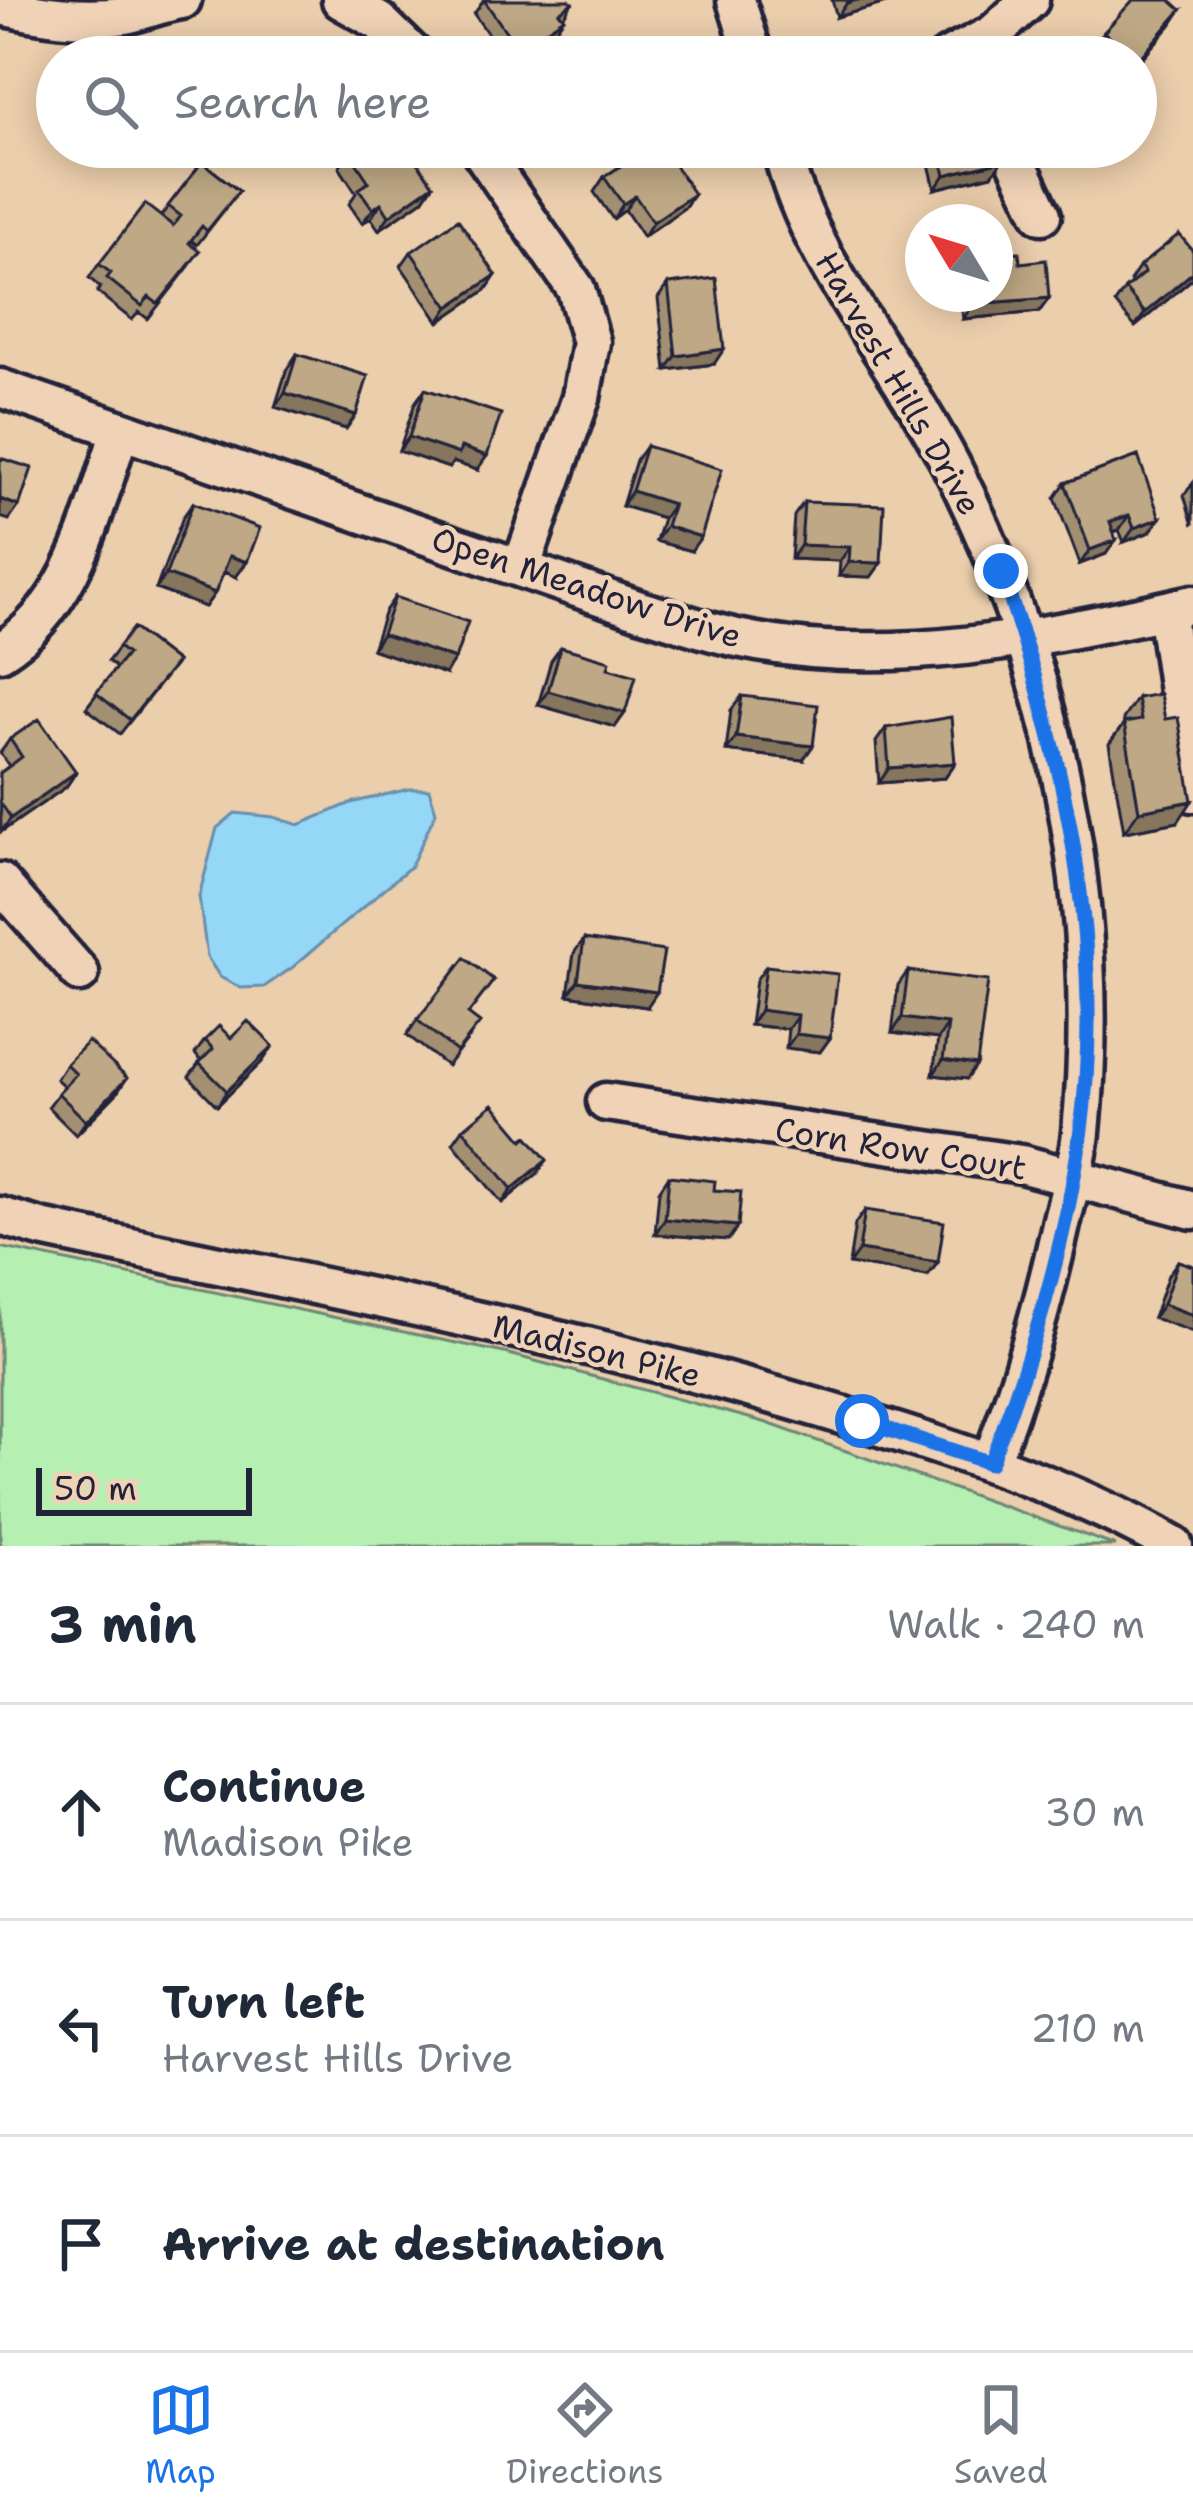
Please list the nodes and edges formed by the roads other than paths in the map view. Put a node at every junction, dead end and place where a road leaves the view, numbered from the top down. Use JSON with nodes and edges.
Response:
{"nodes":[{"id":1,"x":182,"y":0,"type":"edge"},
{"id":2,"x":341,"y":0,"type":"edge"},
{"id":3,"x":736,"y":0,"type":"edge"},
{"id":4,"x":1030,"y":0,"type":"edge"},
{"id":5,"x":0,"y":6,"type":"edge"},
{"id":6,"x":394,"y":36,"type":"edge"},
{"id":7,"x":747,"y":36,"type":"edge"},
{"id":8,"x":991,"y":36,"type":"edge"},
{"id":9,"x":492,"y":168,"type":"edge"},
{"id":10,"x":789,"y":168,"type":"edge"},
{"id":11,"x":1020,"y":168,"type":"edge"},
{"id":12,"x":1042,"y":215,"type":"dead end"},
{"id":13,"x":0,"y":388,"type":"edge"},
{"id":14,"x":120,"y":432,"type":"junction"},
{"id":15,"x":521,"y":568,"type":"junction"},
{"id":16,"x":1180,"y":608,"type":"edge"},
{"id":17,"x":1025,"y":640,"type":"junction"},
{"id":18,"x":0,"y":652,"type":"edge"},
{"id":19,"x":1193,"y":793,"type":"edge"},
{"id":20,"x":0,"y":882,"type":"edge"},
{"id":21,"x":80,"y":973,"type":"dead end"},
{"id":22,"x":606,"y":1102,"type":"dead end"},
{"id":23,"x":1072,"y":1176,"type":"junction"},
{"id":24,"x":1193,"y":1210,"type":"edge"},
{"id":25,"x":0,"y":1216,"type":"edge"},
{"id":26,"x":990,"y":1463,"type":"junction"},
{"id":27,"x":1174,"y":1546,"type":"edge"}],
"edges":[{"from":1,"to":5,"type":"street"},
{"from":2,"to":6,"type":"street"},
{"from":3,"to":7,"type":"street"},
{"from":4,"to":8,"type":"street"},
{"from":9,"to":15,"type":"street"},
{"from":10,"to":17,"type":"street","name":"Harvest Hills Drive"},
{"from":11,"to":12,"type":"street"},
{"from":13,"to":14,"type":"street","name":"Open Meadow Drive"},
{"from":14,"to":15,"type":"street","name":"Open Meadow Drive"},
{"from":14,"to":18,"type":"street"},
{"from":15,"to":17,"type":"street","name":"Open Meadow Drive"},
{"from":16,"to":17,"type":"street","name":"Open Meadow Drive"},
{"from":16,"to":19,"type":"street"},
{"from":17,"to":23,"type":"street","name":"Harvest Hills Drive"},
{"from":20,"to":21,"type":"street"},
{"from":22,"to":23,"type":"street","name":"Corn Row Court"},
{"from":23,"to":24,"type":"street","name":"Corn Row Court"},
{"from":23,"to":26,"type":"street","name":"Harvest Hills Drive"},
{"from":25,"to":26,"type":"street","name":"Madison Pike"},
{"from":26,"to":27,"type":"street","name":"Madison Pike"}]}
